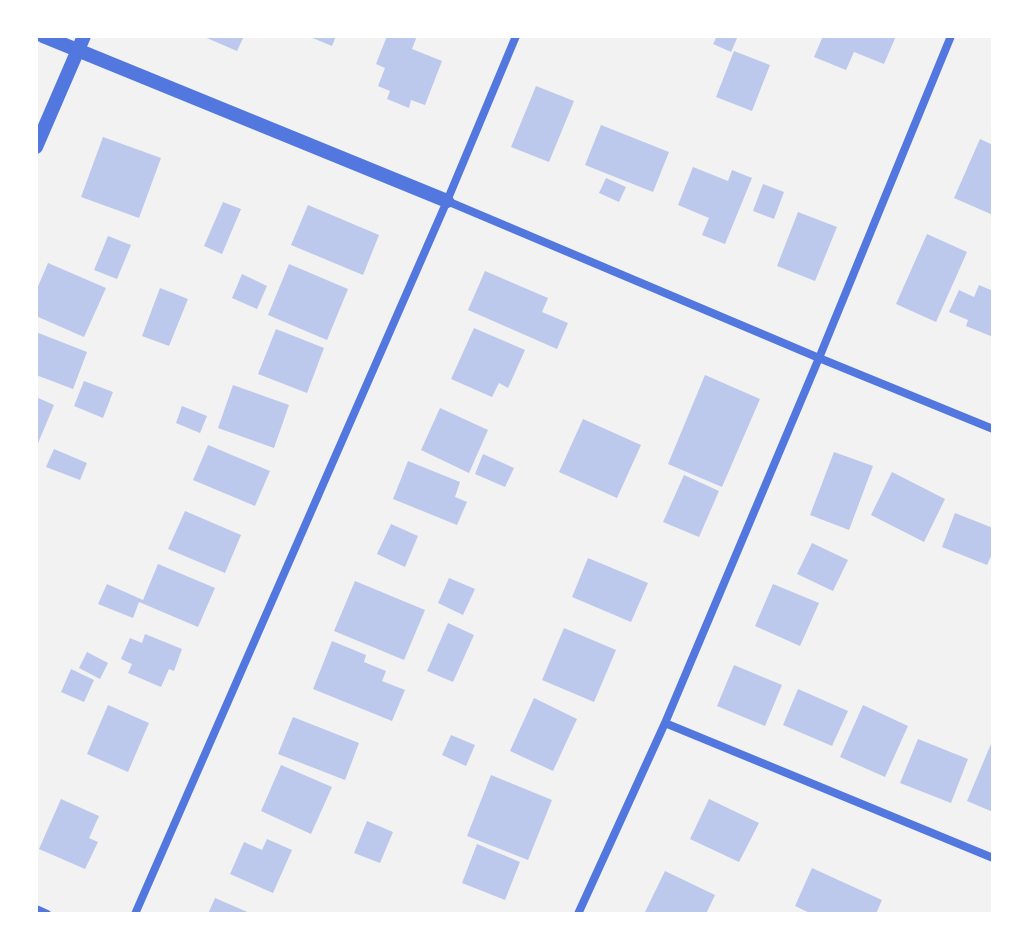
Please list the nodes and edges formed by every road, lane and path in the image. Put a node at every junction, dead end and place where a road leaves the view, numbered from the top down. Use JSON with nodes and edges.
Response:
{"nodes":[{"id":1,"x":43,"y":36,"type":"edge"},
{"id":2,"x":84,"y":36,"type":"edge"},
{"id":3,"x":516,"y":36,"type":"edge"},
{"id":4,"x":951,"y":36,"type":"edge"},
{"id":5,"x":78,"y":51,"type":"junction"},
{"id":6,"x":36,"y":147,"type":"edge"},
{"id":7,"x":447,"y":201,"type":"junction"},
{"id":8,"x":819,"y":358,"type":"junction"},
{"id":9,"x":993,"y":429,"type":"edge"},
{"id":10,"x":665,"y":723,"type":"junction"},
{"id":11,"x":993,"y":858,"type":"edge"},
{"id":12,"x":36,"y":909,"type":"edge"},
{"id":13,"x":47,"y":914,"type":"edge"},
{"id":14,"x":135,"y":914,"type":"edge"},
{"id":15,"x":578,"y":914,"type":"edge"}],
"edges":[{"from":1,"to":5,"type":"street"},
{"from":2,"to":5,"type":"street"},
{"from":3,"to":7,"type":"street"},
{"from":4,"to":8,"type":"street"},
{"from":5,"to":6,"type":"street"},
{"from":5,"to":7,"type":"street"},
{"from":7,"to":8,"type":"street"},
{"from":7,"to":14,"type":"street"},
{"from":8,"to":9,"type":"street"},
{"from":8,"to":10,"type":"street"},
{"from":10,"to":11,"type":"street"},
{"from":10,"to":15,"type":"street"},
{"from":12,"to":13,"type":"street"}]}
